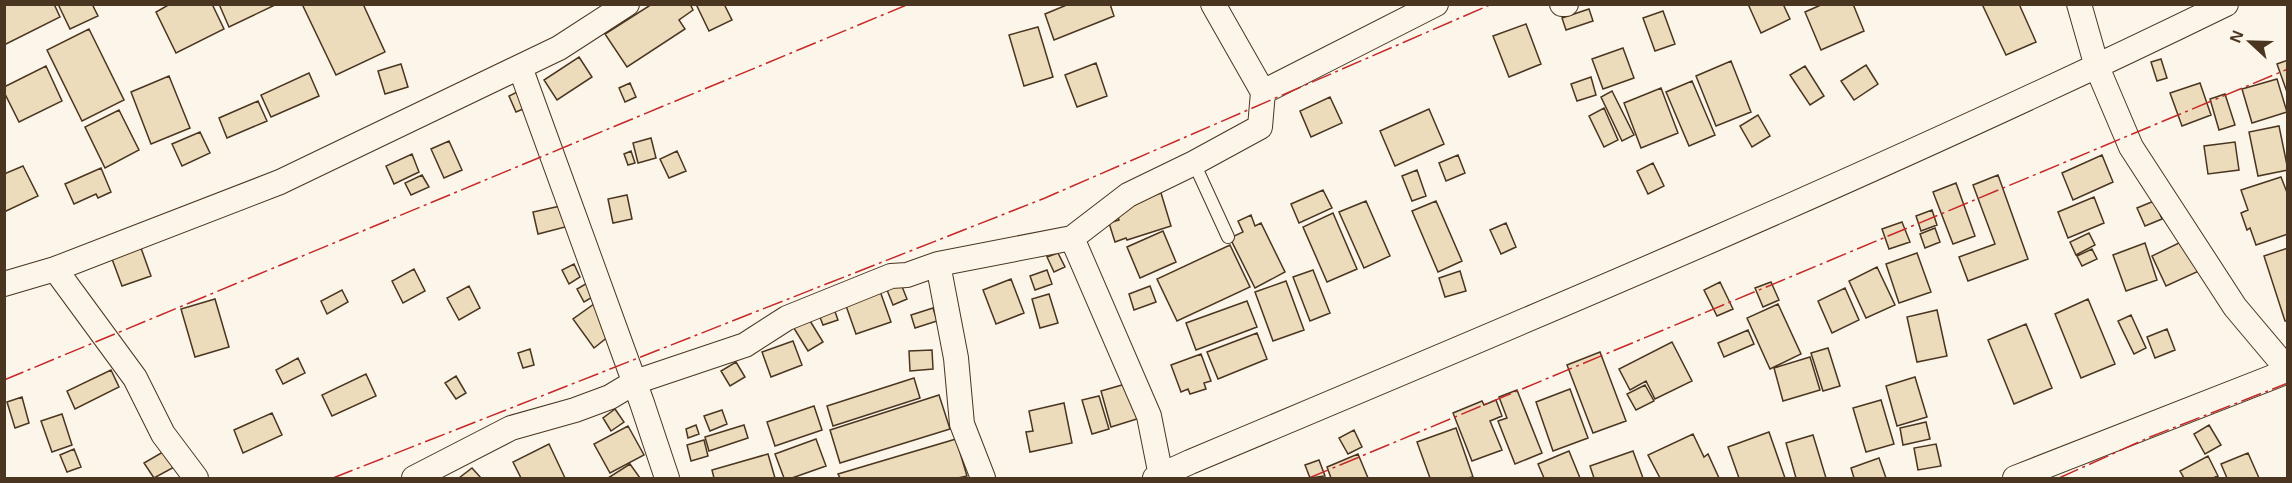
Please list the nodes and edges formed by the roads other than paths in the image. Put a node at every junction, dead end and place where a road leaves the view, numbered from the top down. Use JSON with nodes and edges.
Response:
{"nodes":[{"id":1,"x":627,"y":4,"type":"edge"},
{"id":2,"x":1213,"y":4,"type":"edge"},
{"id":3,"x":1436,"y":4,"type":"edge"},
{"id":4,"x":2079,"y":4,"type":"edge"},
{"id":5,"x":2226,"y":4,"type":"edge"},
{"id":6,"x":520,"y":67,"type":"junction"},
{"id":7,"x":2097,"y":67,"type":"junction"},
{"id":8,"x":1263,"y":92,"type":"junction"},
{"id":9,"x":1194,"y":163,"type":"junction"},
{"id":10,"x":1228,"y":237,"type":"dead end"},
{"id":11,"x":1072,"y":238,"type":"junction"},
{"id":12,"x":938,"y":264,"type":"junction"},
{"id":13,"x":55,"y":269,"type":"junction"},
{"id":14,"x":4,"y":284,"type":"edge"},
{"id":15,"x":2288,"y":370,"type":"edge"},
{"id":16,"x":634,"y":382,"type":"junction"},
{"id":17,"x":1158,"y":477,"type":"edge"},
{"id":18,"x":196,"y":478,"type":"edge"},
{"id":19,"x":414,"y":478,"type":"edge"},
{"id":20,"x":667,"y":478,"type":"edge"},
{"id":21,"x":983,"y":478,"type":"edge"},
{"id":22,"x":2015,"y":478,"type":"edge"}],
"edges":[{"from":1,"to":6,"type":"street"},
{"from":2,"to":8,"type":"street"},
{"from":3,"to":8,"type":"street"},
{"from":4,"to":7,"type":"street"},
{"from":5,"to":7,"type":"street"},
{"from":6,"to":13,"type":"street"},
{"from":6,"to":16,"type":"street"},
{"from":7,"to":15,"type":"street"},
{"from":7,"to":17,"type":"street"},
{"from":8,"to":9,"type":"street"},
{"from":9,"to":10,"type":"lane"},
{"from":9,"to":11,"type":"street"},
{"from":11,"to":12,"type":"street"},
{"from":11,"to":17,"type":"street"},
{"from":12,"to":16,"type":"street"},
{"from":12,"to":21,"type":"street"},
{"from":13,"to":14,"type":"street"},
{"from":13,"to":18,"type":"street"},
{"from":15,"to":22,"type":"street"},
{"from":16,"to":19,"type":"street"},
{"from":16,"to":20,"type":"street"}]}
